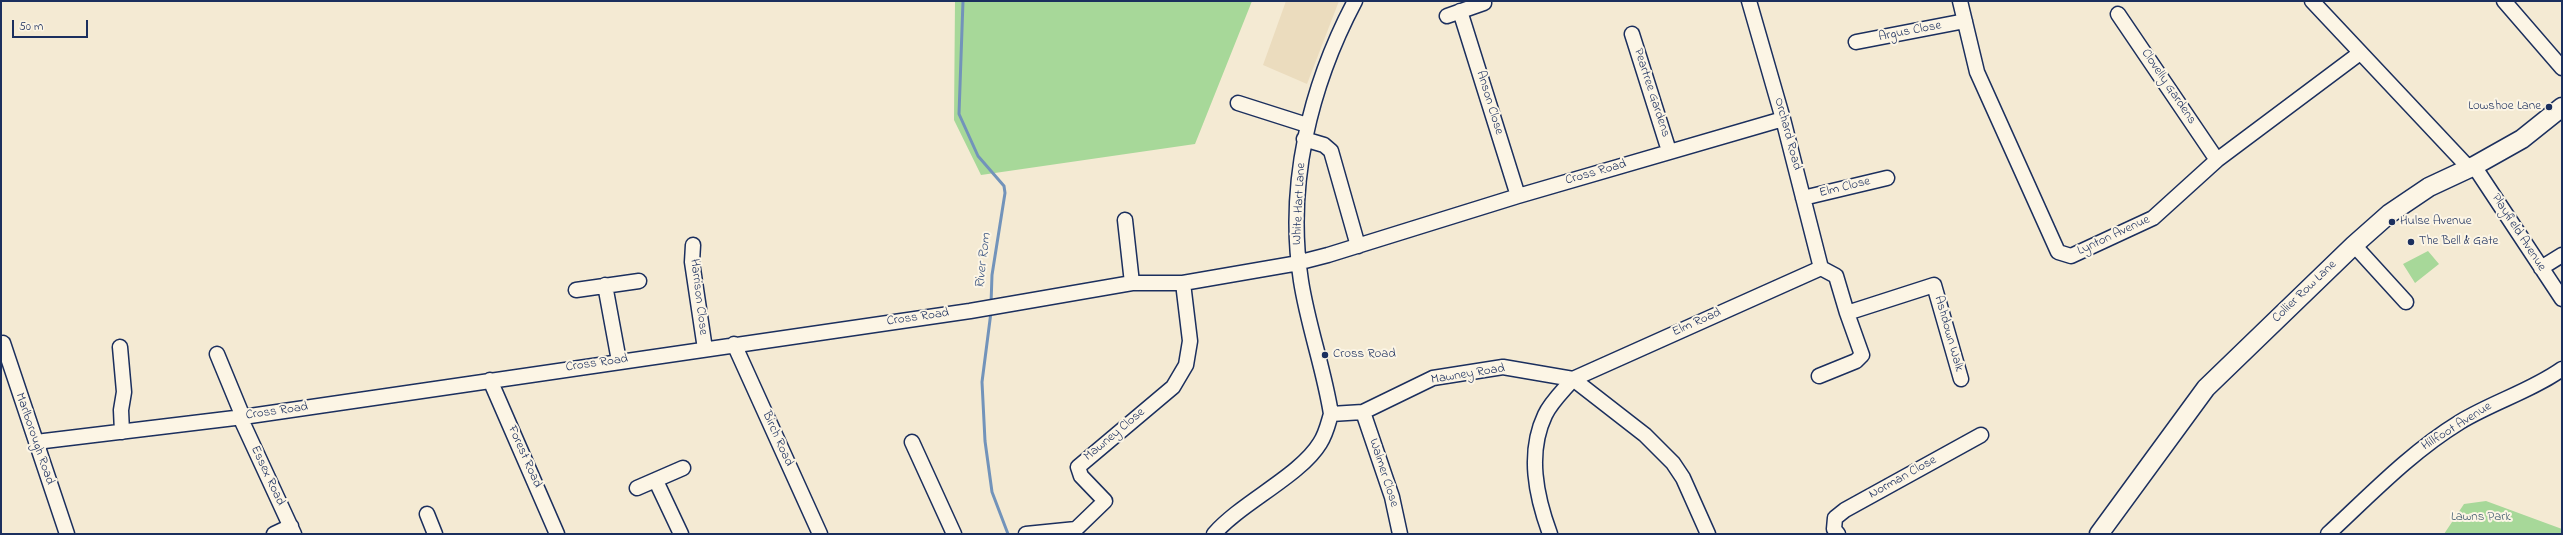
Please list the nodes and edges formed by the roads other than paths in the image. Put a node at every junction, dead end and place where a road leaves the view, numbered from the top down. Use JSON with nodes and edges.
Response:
{"nodes":[{"id":1,"x":1356,"y":1,"type":"edge"},
{"id":2,"x":1749,"y":1,"type":"edge"},
{"id":3,"x":1960,"y":1,"type":"edge"},
{"id":4,"x":2312,"y":1,"type":"edge"},
{"id":5,"x":2504,"y":1,"type":"edge"},
{"id":6,"x":1484,"y":3,"type":"dead end"},
{"id":7,"x":2118,"y":14,"type":"dead end"},
{"id":8,"x":1965,"y":22,"type":"junction"},
{"id":9,"x":1632,"y":34,"type":"dead end"},
{"id":10,"x":1856,"y":42,"type":"dead end"},
{"id":11,"x":2360,"y":53,"type":"junction"},
{"id":12,"x":2562,"y":68,"type":"edge"},
{"id":13,"x":1238,"y":103,"type":"dead end"},
{"id":14,"x":2562,"y":107,"type":"edge"},
{"id":15,"x":1784,"y":119,"type":"junction"},
{"id":16,"x":1307,"y":125,"type":"junction"},
{"id":17,"x":1304,"y":139,"type":"junction"},
{"id":18,"x":1669,"y":151,"type":"junction"},
{"id":19,"x":2217,"y":160,"type":"junction"},
{"id":20,"x":2471,"y":167,"type":"junction"},
{"id":21,"x":1886,"y":178,"type":"dead end"},
{"id":22,"x":1518,"y":196,"type":"junction"},
{"id":23,"x":1803,"y":198,"type":"junction"},
{"id":24,"x":1125,"y":220,"type":"dead end"},
{"id":25,"x":693,"y":245,"type":"dead end"},
{"id":26,"x":2354,"y":245,"type":"junction"},
{"id":27,"x":1358,"y":246,"type":"junction"},
{"id":28,"x":2562,"y":255,"type":"edge"},
{"id":29,"x":1298,"y":263,"type":"junction"},
{"id":30,"x":1821,"y":268,"type":"junction"},
{"id":31,"x":2541,"y":268,"type":"junction"},
{"id":32,"x":639,"y":281,"type":"dead end"},
{"id":33,"x":1132,"y":283,"type":"junction"},
{"id":34,"x":1183,"y":283,"type":"junction"},
{"id":35,"x":605,"y":285,"type":"junction"},
{"id":36,"x":576,"y":290,"type":"dead end"},
{"id":37,"x":2562,"y":300,"type":"edge"},
{"id":38,"x":2406,"y":302,"type":"dead end"},
{"id":39,"x":1847,"y":313,"type":"junction"},
{"id":40,"x":2,"y":343,"type":"dead end"},
{"id":41,"x":734,"y":344,"type":"junction"},
{"id":42,"x":120,"y":347,"type":"dead end"},
{"id":43,"x":705,"y":349,"type":"junction"},
{"id":44,"x":217,"y":354,"type":"dead end"},
{"id":45,"x":619,"y":361,"type":"junction"},
{"id":46,"x":2562,"y":369,"type":"edge"},
{"id":47,"x":1819,"y":376,"type":"dead end"},
{"id":48,"x":1573,"y":379,"type":"junction"},
{"id":49,"x":1961,"y":379,"type":"dead end"},
{"id":50,"x":490,"y":380,"type":"junction"},
{"id":51,"x":1362,"y":412,"type":"junction"},
{"id":52,"x":1331,"y":414,"type":"junction"},
{"id":53,"x":242,"y":417,"type":"junction"},
{"id":54,"x":122,"y":432,"type":"junction"},
{"id":55,"x":1981,"y":435,"type":"dead end"},
{"id":56,"x":36,"y":442,"type":"junction"},
{"id":57,"x":912,"y":442,"type":"dead end"},
{"id":58,"x":683,"y":468,"type":"dead end"},
{"id":59,"x":656,"y":481,"type":"junction"},
{"id":60,"x":637,"y":488,"type":"dead end"},
{"id":61,"x":427,"y":514,"type":"dead end"},
{"id":62,"x":292,"y":530,"type":"edge"},
{"id":63,"x":1836,"y":531,"type":"edge"},
{"id":64,"x":67,"y":534,"type":"edge"},
{"id":65,"x":274,"y":534,"type":"edge"},
{"id":66,"x":435,"y":534,"type":"edge"},
{"id":67,"x":557,"y":534,"type":"edge"},
{"id":68,"x":681,"y":534,"type":"edge"},
{"id":69,"x":820,"y":534,"type":"edge"},
{"id":70,"x":954,"y":534,"type":"edge"},
{"id":71,"x":1026,"y":534,"type":"edge"},
{"id":72,"x":1214,"y":534,"type":"edge"},
{"id":73,"x":1400,"y":534,"type":"edge"},
{"id":74,"x":1550,"y":534,"type":"edge"},
{"id":75,"x":1708,"y":534,"type":"edge"},
{"id":76,"x":2099,"y":534,"type":"edge"},
{"id":77,"x":2328,"y":534,"type":"edge"}],
"edges":[{"from":1,"to":16,"type":"street","name":"White Hart Lane"},
{"from":2,"to":15,"type":"street","name":"Orchard Road"},
{"from":3,"to":8,"type":"street","name":"Lynton Avenue"},
{"from":4,"to":11,"type":"street"},
{"from":5,"to":12,"type":"street"},
{"from":6,"to":22,"type":"street","name":"Anson Close"},
{"from":7,"to":19,"type":"street","name":"Clovelly Gardens"},
{"from":8,"to":10,"type":"street","name":"Argus Close"},
{"from":8,"to":19,"type":"street","name":"Lynton Avenue"},
{"from":9,"to":18,"type":"street","name":"Peartree Gardens"},
{"from":11,"to":19,"type":"street","name":"Lynton Avenue"},
{"from":11,"to":20,"type":"street"},
{"from":13,"to":16,"type":"street"},
{"from":14,"to":20,"type":"main road","name":"Collier Row Lane"},
{"from":15,"to":18,"type":"street","name":"Cross Road"},
{"from":15,"to":23,"type":"street","name":"Orchard Road"},
{"from":16,"to":17,"type":"street","name":"White Hart Lane"},
{"from":17,"to":27,"type":"street"},
{"from":17,"to":29,"type":"street","name":"White Hart Lane"},
{"from":18,"to":22,"type":"street","name":"Cross Road"},
{"from":20,"to":26,"type":"main road","name":"Collier Row Lane"},
{"from":20,"to":31,"type":"street","name":"Playfield Avenue"},
{"from":21,"to":23,"type":"street","name":"Elm Close"},
{"from":22,"to":27,"type":"street","name":"Cross Road"},
{"from":23,"to":30,"type":"street","name":"Orchard Road"},
{"from":24,"to":33,"type":"street"},
{"from":25,"to":43,"type":"street","name":"Harrison Close"},
{"from":26,"to":38,"type":"street"},
{"from":26,"to":76,"type":"main road","name":"Collier Row Lane"},
{"from":27,"to":29,"type":"street","name":"Cross Road"},
{"from":28,"to":31,"type":"street"},
{"from":29,"to":34,"type":"street","name":"Cross Road"},
{"from":29,"to":52,"type":"street","name":"White Hart Lane"},
{"from":30,"to":39,"type":"street"},
{"from":30,"to":48,"type":"street","name":"Elm Road"},
{"from":31,"to":37,"type":"street","name":"Playfield Avenue"},
{"from":32,"to":35,"type":"street"},
{"from":33,"to":34,"type":"street","name":"Cross Road"},
{"from":33,"to":41,"type":"street","name":"Cross Road"},
{"from":34,"to":71,"type":"street","name":"Mawney Close"},
{"from":35,"to":36,"type":"street"},
{"from":35,"to":45,"type":"street"},
{"from":39,"to":47,"type":"street"},
{"from":39,"to":49,"type":"street","name":"Ashdown Walk"},
{"from":40,"to":56,"type":"street","name":"Marlborough Road"},
{"from":41,"to":43,"type":"street","name":"Cross Road"},
{"from":41,"to":69,"type":"street","name":"Birch Road"},
{"from":42,"to":54,"type":"street"},
{"from":43,"to":45,"type":"street","name":"Cross Road"},
{"from":44,"to":53,"type":"street","name":"Essex Road"},
{"from":45,"to":50,"type":"street","name":"Cross Road"},
{"from":46,"to":77,"type":"street","name":"Hillfoot Avenue"},
{"from":48,"to":51,"type":"street","name":"Mawney Road"},
{"from":48,"to":74,"type":"street"},
{"from":48,"to":75,"type":"street","name":"Mawney Road"},
{"from":50,"to":53,"type":"street","name":"Cross Road"},
{"from":50,"to":67,"type":"street","name":"Forest Road"},
{"from":51,"to":52,"type":"street","name":"Mawney Road"},
{"from":51,"to":73,"type":"street","name":"Walmer Close"},
{"from":52,"to":72,"type":"street"},
{"from":53,"to":54,"type":"street","name":"Cross Road"},
{"from":53,"to":62,"type":"street","name":"Essex Road"},
{"from":54,"to":56,"type":"street","name":"Cross Road"},
{"from":55,"to":63,"type":"street","name":"Norman Close"},
{"from":56,"to":64,"type":"street","name":"Marlborough Road"},
{"from":57,"to":70,"type":"street"},
{"from":58,"to":59,"type":"street"},
{"from":59,"to":60,"type":"street"},
{"from":59,"to":68,"type":"street"},
{"from":61,"to":66,"type":"street"},
{"from":62,"to":65,"type":"street"}]}
